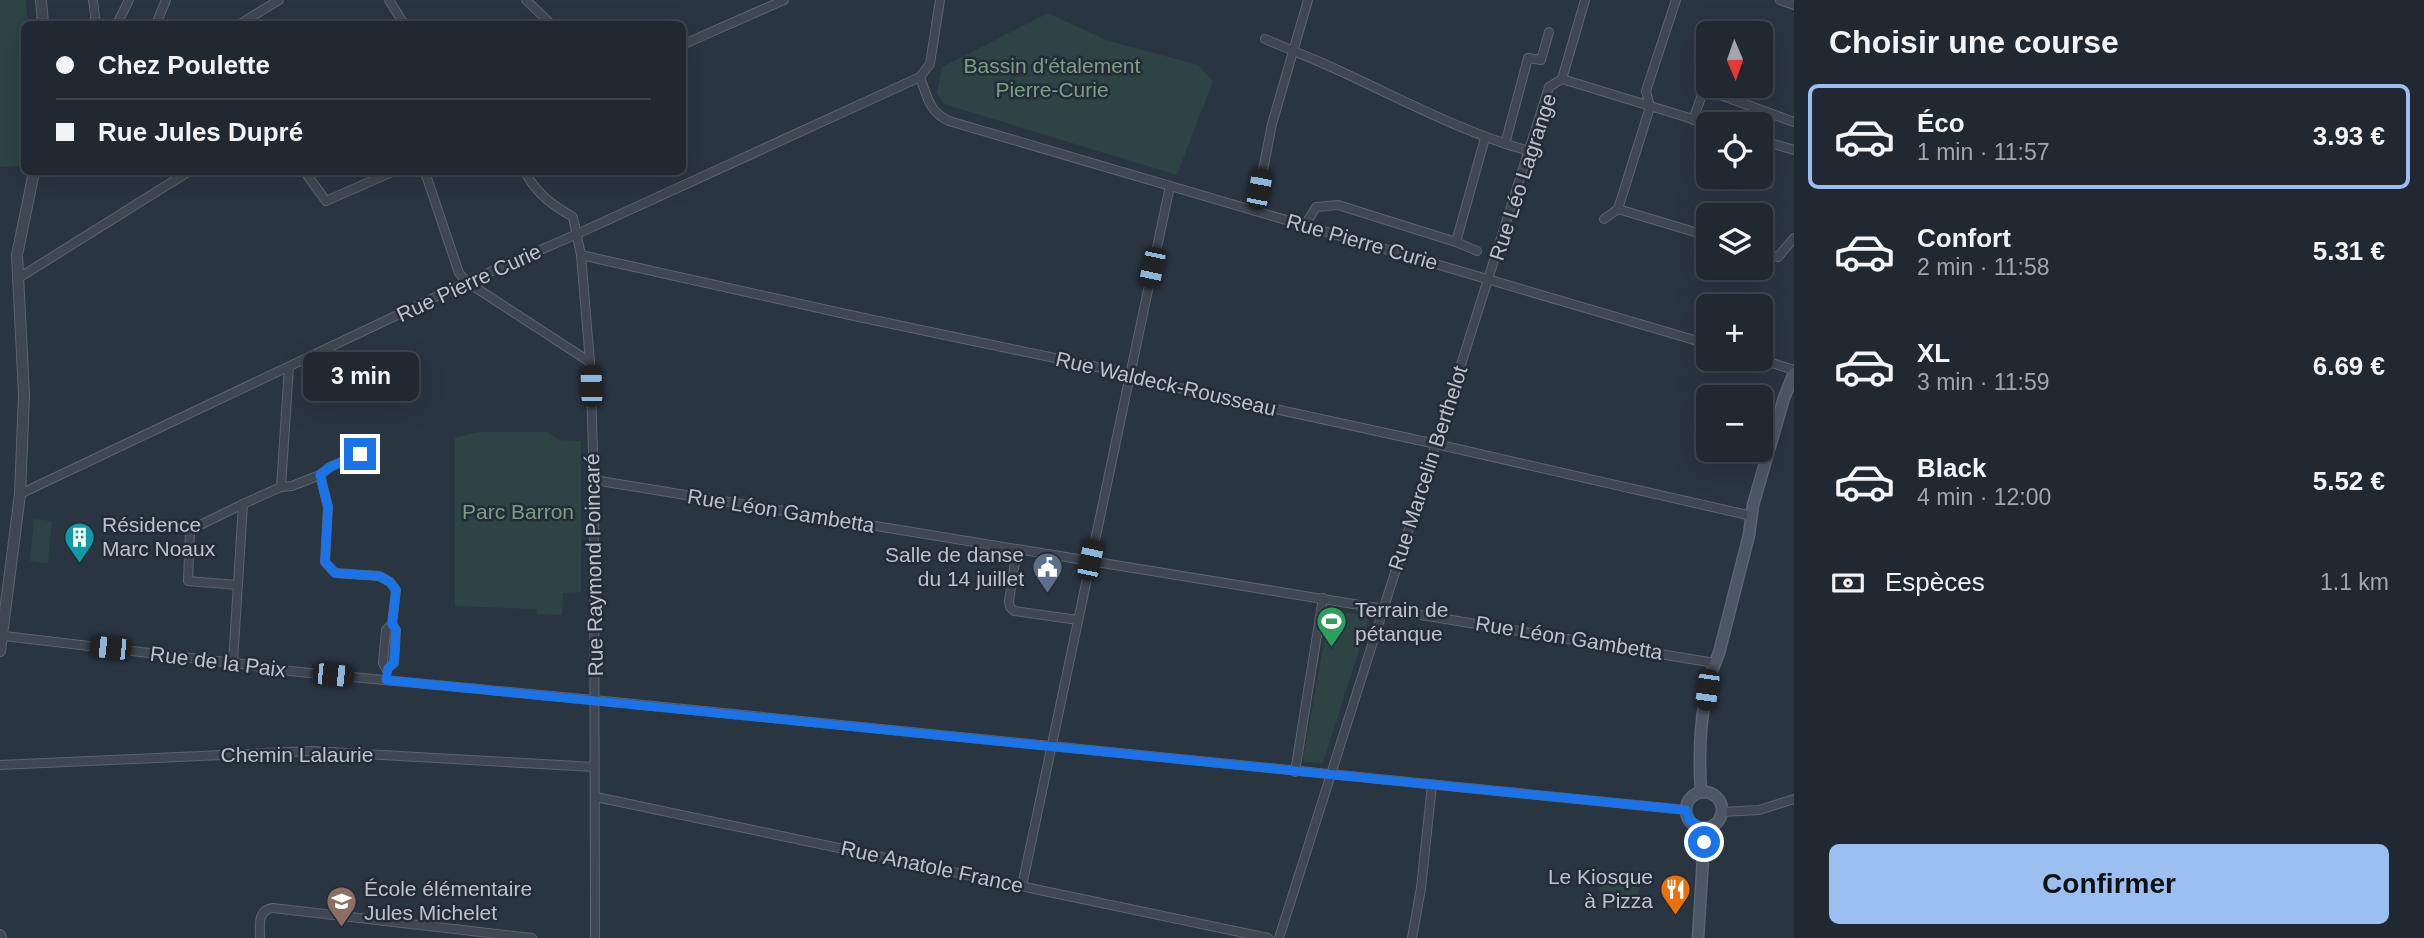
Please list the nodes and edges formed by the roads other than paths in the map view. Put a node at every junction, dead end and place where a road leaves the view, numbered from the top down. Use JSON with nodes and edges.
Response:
{"nodes":[{"id":1,"x":41,"y":0,"type":"edge"},
{"id":2,"x":93,"y":0,"type":"edge"},
{"id":3,"x":129,"y":0,"type":"edge"},
{"id":4,"x":166,"y":0,"type":"edge"},
{"id":5,"x":279,"y":0,"type":"edge"},
{"id":6,"x":389,"y":0,"type":"edge"},
{"id":7,"x":526,"y":0,"type":"edge"},
{"id":8,"x":783,"y":0,"type":"edge"},
{"id":9,"x":940,"y":0,"type":"edge"},
{"id":10,"x":1308,"y":0,"type":"edge"},
{"id":11,"x":1585,"y":0,"type":"edge"},
{"id":12,"x":1676,"y":0,"type":"edge"},
{"id":13,"x":1780,"y":0,"type":"edge"},
{"id":14,"x":1794,"y":5,"type":"edge"},
{"id":15,"x":43,"y":21,"type":"edge"},
{"id":16,"x":96,"y":21,"type":"edge"},
{"id":17,"x":118,"y":21,"type":"edge"},
{"id":18,"x":157,"y":21,"type":"edge"},
{"id":19,"x":245,"y":21,"type":"edge"},
{"id":20,"x":402,"y":21,"type":"edge"},
{"id":21,"x":548,"y":21,"type":"edge"},
{"id":22,"x":1549,"y":32,"type":"dead end"},
{"id":23,"x":1265,"y":39,"type":"dead end"},
{"id":24,"x":686,"y":43,"type":"edge"},
{"id":25,"x":1293,"y":51,"type":"junction"},
{"id":26,"x":920,"y":77,"type":"junction"},
{"id":27,"x":1562,"y":79,"type":"junction"},
{"id":28,"x":1650,"y":107,"type":"junction"},
{"id":29,"x":1693,"y":120,"type":"junction"},
{"id":30,"x":1696,"y":121,"type":"edge"},
{"id":31,"x":1794,"y":122,"type":"edge"},
{"id":32,"x":1485,"y":138,"type":"junction"},
{"id":33,"x":1505,"y":144,"type":"junction"},
{"id":34,"x":1773,"y":144,"type":"edge"},
{"id":35,"x":1794,"y":150,"type":"edge"},
{"id":36,"x":1529,"y":151,"type":"junction"},
{"id":37,"x":33,"y":175,"type":"edge"},
{"id":38,"x":183,"y":175,"type":"edge"},
{"id":39,"x":307,"y":175,"type":"edge"},
{"id":40,"x":385,"y":175,"type":"edge"},
{"id":41,"x":426,"y":175,"type":"edge"},
{"id":42,"x":527,"y":175,"type":"edge"},
{"id":43,"x":1170,"y":186,"type":"junction"},
{"id":44,"x":1618,"y":209,"type":"junction"},
{"id":45,"x":1255,"y":211,"type":"junction"},
{"id":46,"x":1604,"y":219,"type":"dead end"},
{"id":47,"x":1305,"y":225,"type":"junction"},
{"id":48,"x":1696,"y":232,"type":"edge"},
{"id":49,"x":577,"y":234,"type":"junction"},
{"id":50,"x":1794,"y":238,"type":"edge"},
{"id":51,"x":1456,"y":242,"type":"junction"},
{"id":52,"x":1477,"y":251,"type":"dead end"},
{"id":53,"x":580,"y":255,"type":"junction"},
{"id":54,"x":1773,"y":256,"type":"edge"},
{"id":55,"x":18,"y":279,"type":"junction"},
{"id":56,"x":1489,"y":279,"type":"junction"},
{"id":57,"x":467,"y":282,"type":"junction"},
{"id":58,"x":1696,"y":340,"type":"edge"},
{"id":59,"x":590,"y":362,"type":"junction"},
{"id":60,"x":1773,"y":364,"type":"edge"},
{"id":61,"x":289,"y":367,"type":"junction"},
{"id":62,"x":1794,"y":372,"type":"edge"},
{"id":63,"x":1129,"y":377,"type":"junction"},
{"id":64,"x":1436,"y":444,"type":"junction"},
{"id":65,"x":360,"y":454,"type":"dead end"},
{"id":66,"x":320,"y":475,"type":"junction"},
{"id":67,"x":594,"y":480,"type":"junction"},
{"id":68,"x":281,"y":487,"type":"junction"},
{"id":69,"x":20,"y":494,"type":"junction"},
{"id":70,"x":243,"y":505,"type":"junction"},
{"id":71,"x":1752,"y":516,"type":"junction"},
{"id":72,"x":1017,"y":549,"type":"junction"},
{"id":73,"x":1090,"y":560,"type":"junction"},
{"id":74,"x":238,"y":585,"type":"junction"},
{"id":75,"x":4,"y":594,"type":"edge"},
{"id":76,"x":1323,"y":598,"type":"junction"},
{"id":77,"x":1382,"y":608,"type":"junction"},
{"id":78,"x":1078,"y":620,"type":"junction"},
{"id":79,"x":4,"y":636,"type":"junction"},
{"id":80,"x":0,"y":651,"type":"edge"},
{"id":81,"x":233,"y":662,"type":"junction"},
{"id":82,"x":1715,"y":663,"type":"junction"},
{"id":83,"x":386,"y":680,"type":"junction"},
{"id":84,"x":594,"y":700,"type":"junction"},
{"id":85,"x":1050,"y":747,"type":"junction"},
{"id":86,"x":0,"y":765,"type":"edge"},
{"id":87,"x":594,"y":767,"type":"junction"},
{"id":88,"x":1296,"y":772,"type":"junction"},
{"id":89,"x":1330,"y":775,"type":"junction"},
{"id":90,"x":1433,"y":785,"type":"junction"},
{"id":91,"x":1702,"y":792,"type":"junction"},
{"id":92,"x":596,"y":797,"type":"junction"},
{"id":93,"x":1794,"y":799,"type":"edge"},
{"id":94,"x":1686,"y":810,"type":"junction"},
{"id":95,"x":1722,"y":812,"type":"junction"},
{"id":96,"x":1703,"y":828,"type":"junction"},
{"id":97,"x":1022,"y":886,"type":"junction"},
{"id":98,"x":260,"y":938,"type":"edge"},
{"id":99,"x":532,"y":938,"type":"edge"},
{"id":100,"x":596,"y":938,"type":"edge"},
{"id":101,"x":1268,"y":938,"type":"edge"},
{"id":102,"x":1279,"y":938,"type":"edge"},
{"id":103,"x":1412,"y":938,"type":"edge"},
{"id":104,"x":1698,"y":938,"type":"edge"}],
"edges":[{"from":1,"to":15,"type":"street"},
{"from":2,"to":16,"type":"street"},
{"from":3,"to":17,"type":"street"},
{"from":4,"to":18,"type":"street"},
{"from":5,"to":19,"type":"street"},
{"from":6,"to":20,"type":"street"},
{"from":7,"to":21,"type":"street"},
{"from":8,"to":24,"type":"street"},
{"from":9,"to":26,"type":"street","name":"Rue Pierre Curie"},
{"from":10,"to":25,"type":"street"},
{"from":11,"to":27,"type":"street","name":"Rue Léo Lagrange"},
{"from":12,"to":28,"type":"street"},
{"from":13,"to":14,"type":"street"},
{"from":22,"to":33,"type":"street"},
{"from":23,"to":25,"type":"street"},
{"from":25,"to":32,"type":"street"},
{"from":25,"to":45,"type":"street"},
{"from":26,"to":43,"type":"street","name":"Rue Pierre Curie"},
{"from":26,"to":49,"type":"street","name":"Rue Pierre Curie"},
{"from":27,"to":28,"type":"street"},
{"from":27,"to":36,"type":"street","name":"Rue Léo Lagrange"},
{"from":28,"to":29,"type":"street"},
{"from":28,"to":44,"type":"street"},
{"from":29,"to":30,"type":"street"},
{"from":29,"to":31,"type":"street"},
{"from":32,"to":33,"type":"street"},
{"from":32,"to":51,"type":"street"},
{"from":33,"to":36,"type":"street"},
{"from":34,"to":35,"type":"street"},
{"from":36,"to":56,"type":"street","name":"Rue Léo Lagrange"},
{"from":37,"to":55,"type":"street"},
{"from":38,"to":55,"type":"street"},
{"from":39,"to":40,"type":"street"},
{"from":41,"to":57,"type":"street"},
{"from":42,"to":49,"type":"street"},
{"from":43,"to":45,"type":"street","name":"Rue Pierre Curie"},
{"from":43,"to":63,"type":"street"},
{"from":44,"to":46,"type":"street"},
{"from":44,"to":48,"type":"street"},
{"from":45,"to":47,"type":"street","name":"Rue Pierre Curie"},
{"from":47,"to":51,"type":"street"},
{"from":47,"to":56,"type":"street","name":"Rue Pierre Curie"},
{"from":49,"to":53,"type":"street","name":"Rue Raymond Poincaré"},
{"from":49,"to":57,"type":"street","name":"Rue Pierre Curie"},
{"from":50,"to":54,"type":"street"},
{"from":51,"to":52,"type":"street"},
{"from":53,"to":59,"type":"street","name":"Rue Raymond Poincaré"},
{"from":53,"to":63,"type":"street","name":"Rue Waldeck-Rousseau"},
{"from":55,"to":69,"type":"street"},
{"from":56,"to":58,"type":"street","name":"Rue Pierre Curie"},
{"from":56,"to":64,"type":"street","name":"Rue Marcelin Berthelot"},
{"from":57,"to":59,"type":"street"},
{"from":57,"to":61,"type":"street","name":"Rue Pierre Curie"},
{"from":59,"to":67,"type":"street","name":"Rue Raymond Poincaré"},
{"from":60,"to":62,"type":"street"},
{"from":61,"to":68,"type":"street"},
{"from":61,"to":69,"type":"street","name":"Rue Pierre Curie"},
{"from":62,"to":71,"type":"main road"},
{"from":63,"to":64,"type":"street","name":"Rue Waldeck-Rousseau"},
{"from":63,"to":73,"type":"street"},
{"from":64,"to":71,"type":"street","name":"Rue Waldeck-Rousseau"},
{"from":64,"to":77,"type":"street","name":"Rue Marcelin Berthelot"},
{"from":65,"to":66,"type":"street"},
{"from":66,"to":68,"type":"street"},
{"from":66,"to":83,"type":"street"},
{"from":67,"to":72,"type":"street","name":"Rue Léon Gambetta"},
{"from":67,"to":84,"type":"street","name":"Rue Raymond Poincaré"},
{"from":68,"to":70,"type":"street"},
{"from":69,"to":75,"type":"street"},
{"from":70,"to":74,"type":"street"},
{"from":70,"to":74,"type":"street"},
{"from":71,"to":82,"type":"main road"},
{"from":72,"to":73,"type":"street","name":"Rue Léon Gambetta"},
{"from":72,"to":78,"type":"street"},
{"from":73,"to":76,"type":"street","name":"Rue Léon Gambetta"},
{"from":73,"to":78,"type":"street"},
{"from":74,"to":81,"type":"street"},
{"from":75,"to":79,"type":"street"},
{"from":76,"to":77,"type":"street","name":"Rue Léon Gambetta"},
{"from":76,"to":88,"type":"street"},
{"from":77,"to":82,"type":"street","name":"Rue Léon Gambetta"},
{"from":77,"to":89,"type":"street","name":"Rue Marcelin Berthelot"},
{"from":78,"to":85,"type":"street"},
{"from":79,"to":80,"type":"street"},
{"from":79,"to":81,"type":"street","name":"Rue de la Paix"},
{"from":81,"to":83,"type":"street","name":"Rue de la Paix"},
{"from":82,"to":91,"type":"main road"},
{"from":83,"to":84,"type":"street","name":"Rue de la Paix"},
{"from":84,"to":85,"type":"street","name":"Rue de la Paix"},
{"from":84,"to":87,"type":"street","name":"Rue Raymond Poincaré"},
{"from":85,"to":88,"type":"street","name":"Rue de la Paix"},
{"from":85,"to":97,"type":"street"},
{"from":86,"to":87,"type":"street","name":"Chemin Lalaurie"},
{"from":87,"to":92,"type":"street","name":"Rue Raymond Poincaré"},
{"from":88,"to":89,"type":"street","name":"Rue de la Paix"},
{"from":89,"to":90,"type":"street","name":"Rue de la Paix"},
{"from":89,"to":102,"type":"street","name":"Rue Marcelin Berthelot"},
{"from":90,"to":94,"type":"street","name":"Rue de la Paix"},
{"from":90,"to":103,"type":"street"},
{"from":91,"to":94,"type":"main road"},
{"from":91,"to":95,"type":"main road"},
{"from":92,"to":97,"type":"street","name":"Rue Anatole France"},
{"from":92,"to":100,"type":"street","name":"Rue Raymond Poincaré"},
{"from":93,"to":95,"type":"street"},
{"from":94,"to":96,"type":"main road"},
{"from":95,"to":96,"type":"main road"},
{"from":96,"to":104,"type":"main road"},
{"from":97,"to":101,"type":"street","name":"Rue Anatole France"},
{"from":98,"to":99,"type":"street"}]}
